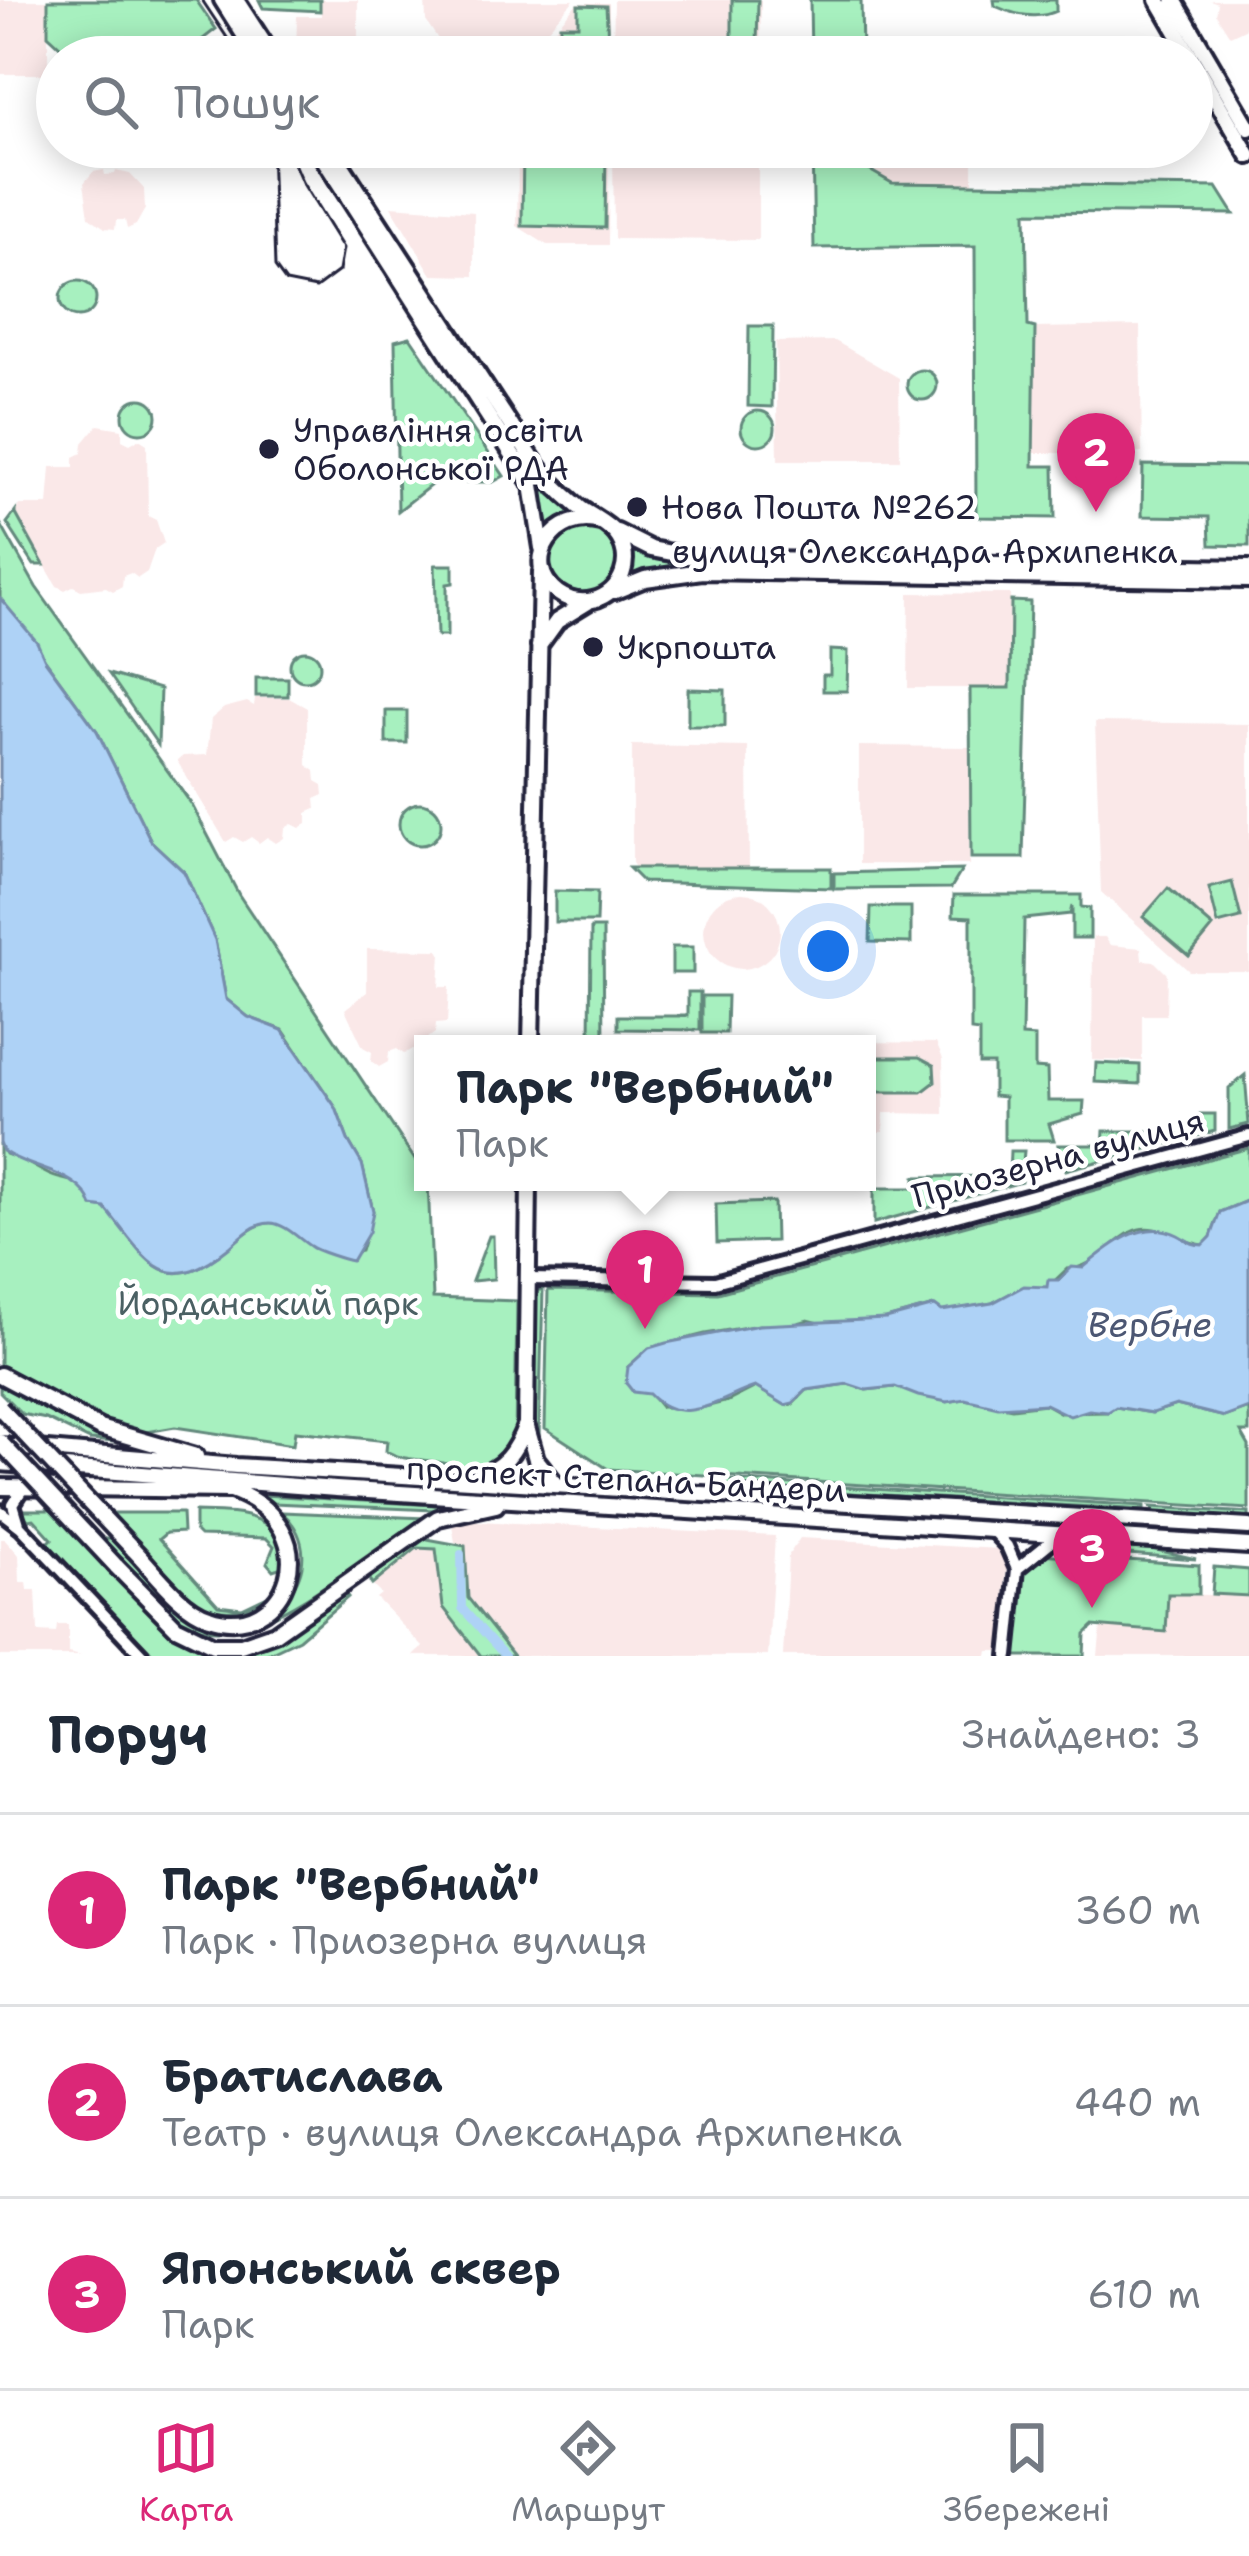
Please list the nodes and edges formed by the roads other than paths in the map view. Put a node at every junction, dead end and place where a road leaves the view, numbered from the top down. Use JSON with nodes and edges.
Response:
{"nodes":[{"id":1,"x":222,"y":0,"type":"edge"},
{"id":2,"x":236,"y":0,"type":"edge"},
{"id":3,"x":1158,"y":0,"type":"edge"},
{"id":4,"x":1174,"y":0,"type":"edge"},
{"id":5,"x":245,"y":36,"type":"edge"},
{"id":6,"x":259,"y":36,"type":"edge"},
{"id":7,"x":1178,"y":36,"type":"edge"},
{"id":8,"x":1191,"y":36,"type":"edge"},
{"id":9,"x":1213,"y":81,"type":"joint"},
{"id":10,"x":1249,"y":128,"type":"edge"},
{"id":11,"x":1249,"y":156,"type":"edge"},
{"id":12,"x":329,"y":168,"type":"edge"},
{"id":13,"x":344,"y":168,"type":"edge"},
{"id":14,"x":606,"y":526,"type":"junction"},
{"id":15,"x":542,"y":557,"type":"junction"},
{"id":16,"x":1249,"y":568,"type":"edge"},
{"id":17,"x":1249,"y":580,"type":"edge"},
{"id":18,"x":598,"y":598,"type":"junction"},
{"id":19,"x":538,"y":651,"type":"junction"},
{"id":20,"x":531,"y":1035,"type":"edge"},
{"id":21,"x":1249,"y":1136,"type":"edge"},
{"id":22,"x":529,"y":1191,"type":"edge"},
{"id":23,"x":528,"y":1279,"type":"junction"},
{"id":24,"x":0,"y":1376,"type":"edge"},
{"id":25,"x":0,"y":1408,"type":"edge"},
{"id":26,"x":526,"y":1424,"type":"junction"},
{"id":27,"x":0,"y":1444,"type":"edge"},
{"id":28,"x":0,"y":1463,"type":"edge"},
{"id":29,"x":236,"y":1466,"type":"junction"},
{"id":30,"x":467,"y":1480,"type":"junction"},
{"id":31,"x":556,"y":1484,"type":"junction"},
{"id":32,"x":0,"y":1487,"type":"edge"},
{"id":33,"x":23,"y":1487,"type":"junction"},
{"id":34,"x":336,"y":1489,"type":"junction"},
{"id":35,"x":231,"y":1490,"type":"junction"},
{"id":36,"x":568,"y":1502,"type":"junction"},
{"id":37,"x":0,"y":1510,"type":"edge"},
{"id":38,"x":21,"y":1527,"type":"junction"},
{"id":39,"x":1249,"y":1527,"type":"edge"},
{"id":40,"x":992,"y":1530,"type":"junction"},
{"id":41,"x":1060,"y":1534,"type":"junction"},
{"id":42,"x":1249,"y":1546,"type":"edge"},
{"id":43,"x":1017,"y":1569,"type":"junction"},
{"id":44,"x":143,"y":1656,"type":"edge"},
{"id":45,"x":1008,"y":1656,"type":"edge"}],
"edges":[{"from":1,"to":5,"type":"main road"},
{"from":2,"to":6,"type":"main road"},
{"from":3,"to":7,"type":"main road"},
{"from":4,"to":8,"type":"main road"},
{"from":9,"to":10,"type":"main road"},
{"from":9,"to":11,"type":"main road"},
{"from":12,"to":15,"type":"main road"},
{"from":13,"to":14,"type":"main road","name":"вулиця Олександра Архипенка"},
{"from":14,"to":15,"type":"main road"},
{"from":14,"to":16,"type":"main road","name":"вулиця Олександра Архипенка"},
{"from":14,"to":18,"type":"main road"},
{"from":15,"to":18,"type":"main road"},
{"from":15,"to":19,"type":"main road"},
{"from":17,"to":18,"type":"main road","name":"вулиця Олександра Архипенка"},
{"from":18,"to":19,"type":"main road","name":"вулиця Олександра Архипенка"},
{"from":19,"to":20,"type":"main road"},
{"from":21,"to":23,"type":"street","name":"Приозерна вулиця"},
{"from":22,"to":23,"type":"main road"},
{"from":23,"to":26,"type":"main road"},
{"from":24,"to":29,"type":"main road"},
{"from":25,"to":35,"type":"main road","bridge":true},
{"from":26,"to":30,"type":"main road"},
{"from":26,"to":31,"type":"main road"},
{"from":27,"to":29,"type":"main road","name":"проспект Степана Бандери"},
{"from":27,"to":36,"type":"main road","bridge":true},
{"from":28,"to":34,"type":"main road","name":"проспект Степана Бандери"},
{"from":29,"to":30,"type":"main road","name":"проспект Степана Бандери"},
{"from":30,"to":31,"type":"main road","name":"проспект Степана Бандери"},
{"from":31,"to":39,"type":"main road","name":"проспект Степана Бандери"},
{"from":32,"to":33,"type":"main road"},
{"from":33,"to":35,"type":"main road"},
{"from":33,"to":38,"type":"street"},
{"from":34,"to":35,"type":"main road"},
{"from":34,"to":36,"type":"main road","name":"проспект Степана Бандери"},
{"from":36,"to":40,"type":"main road","name":"проспект Степана Бандери"},
{"from":37,"to":38,"type":"street"},
{"from":38,"to":44,"type":"street"},
{"from":40,"to":41,"type":"main road","name":"проспект Степана Бандери"},
{"from":40,"to":43,"type":"street"},
{"from":41,"to":42,"type":"main road","name":"проспект Степана Бандери"},
{"from":41,"to":43,"type":"street"},
{"from":43,"to":45,"type":"street"}]}
